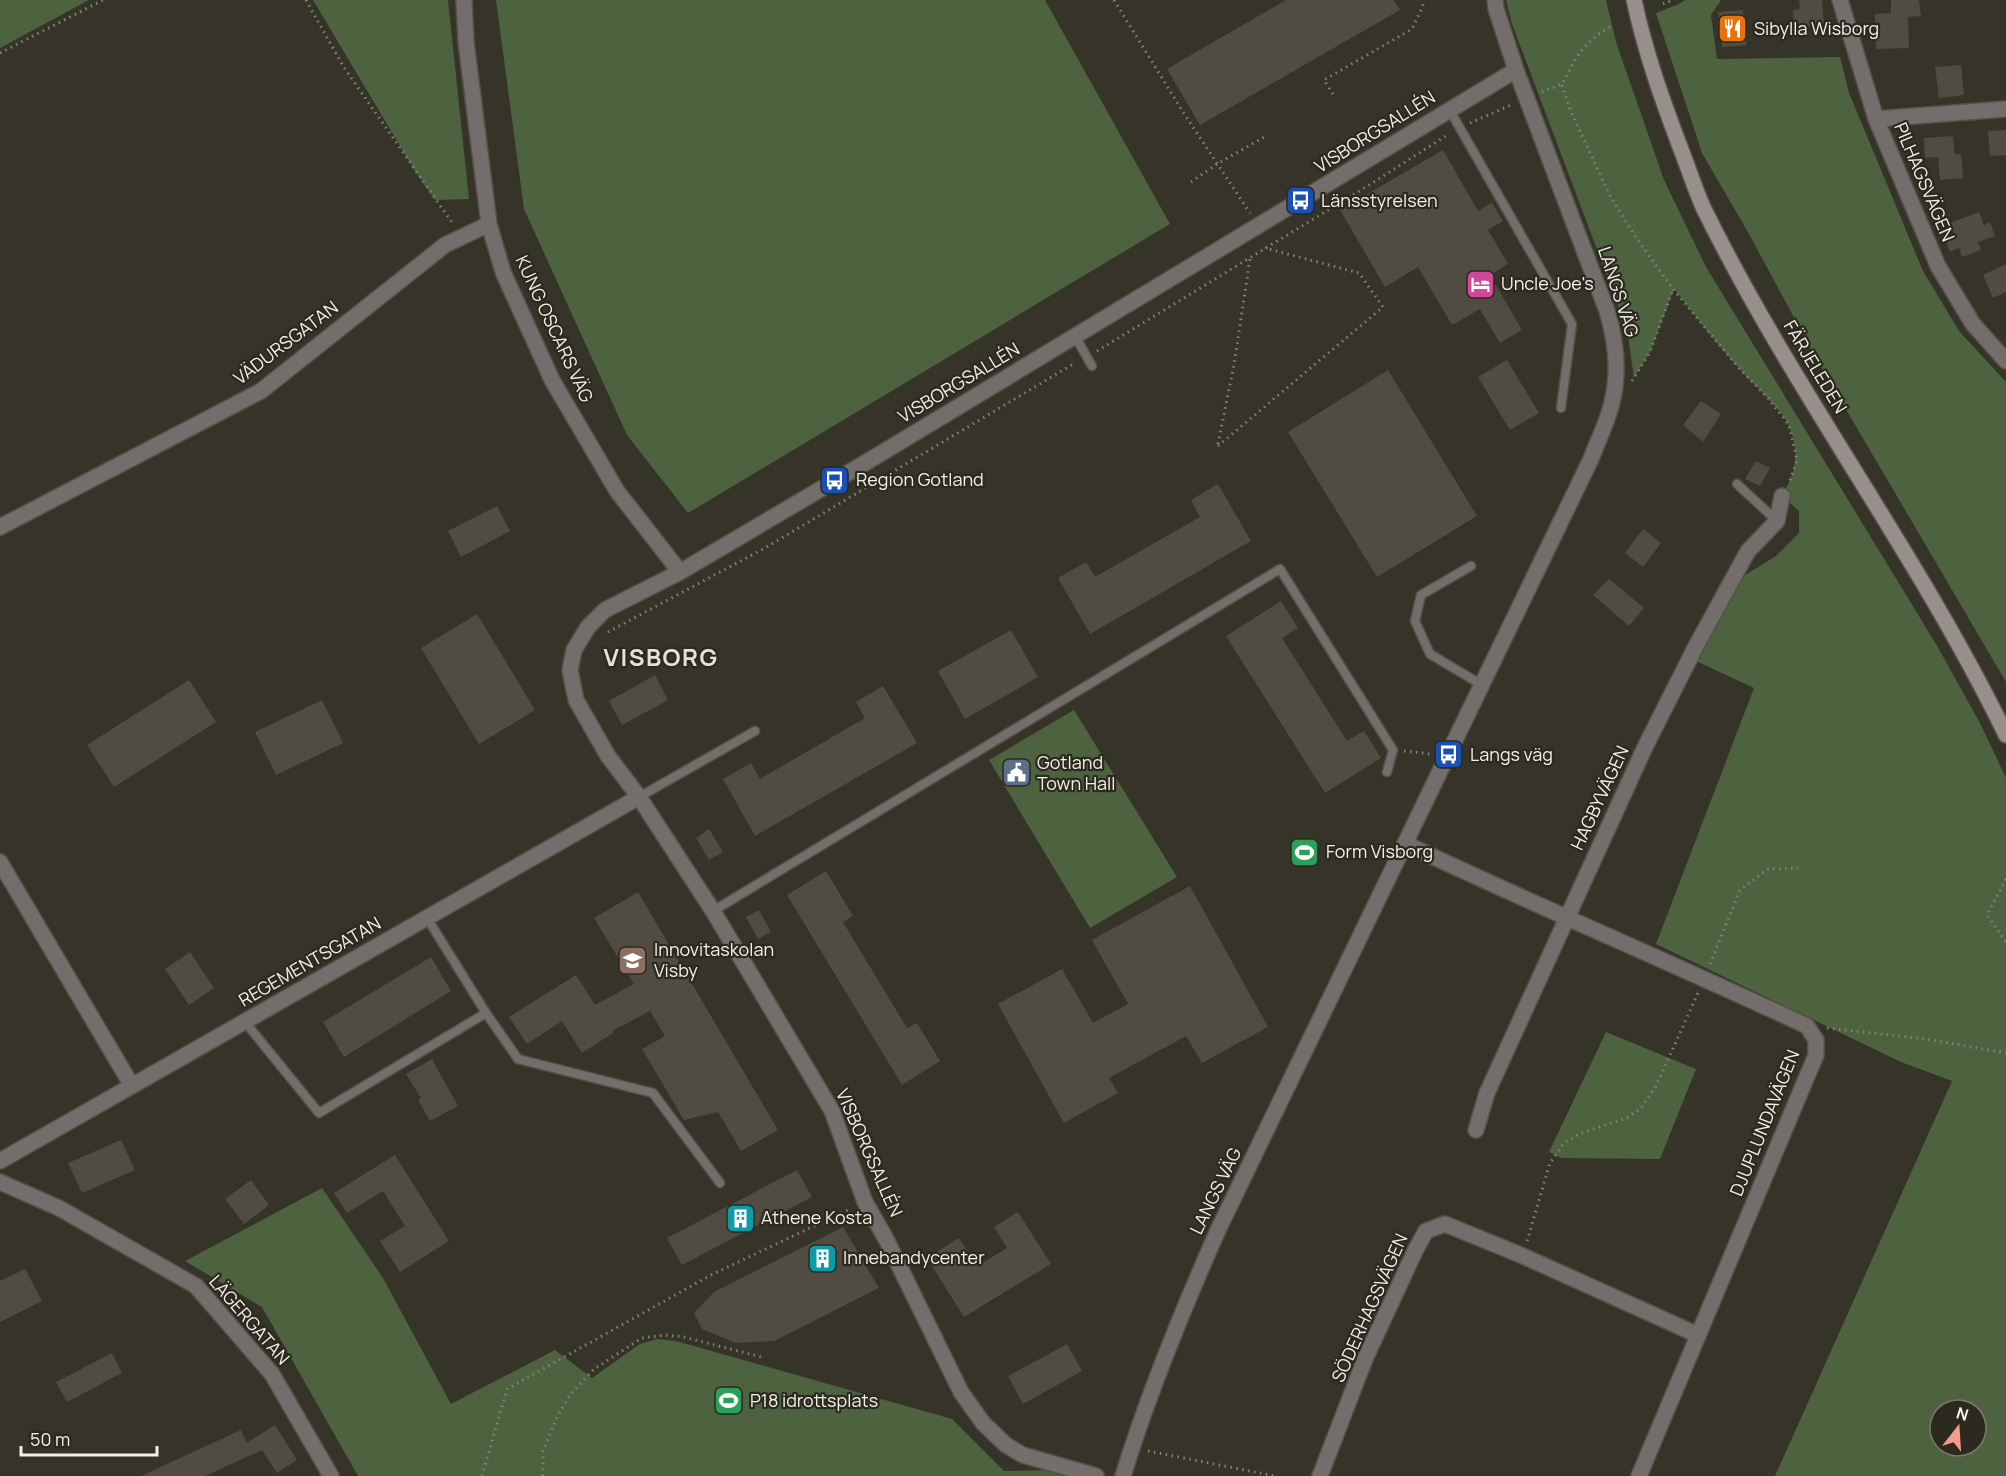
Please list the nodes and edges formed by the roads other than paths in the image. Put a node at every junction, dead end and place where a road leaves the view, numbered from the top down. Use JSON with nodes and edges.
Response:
{"nodes":[{"id":1,"x":464,"y":0,"type":"edge"},
{"id":2,"x":1495,"y":0,"type":"edge"},
{"id":3,"x":1634,"y":0,"type":"edge"},
{"id":4,"x":1840,"y":0,"type":"edge"},
{"id":5,"x":1516,"y":70,"type":"junction"},
{"id":6,"x":1449,"y":109,"type":"junction"},
{"id":7,"x":2006,"y":109,"type":"edge"},
{"id":8,"x":1876,"y":119,"type":"junction"},
{"id":9,"x":489,"y":225,"type":"junction"},
{"id":10,"x":1074,"y":336,"type":"junction"},
{"id":11,"x":2006,"y":361,"type":"edge"},
{"id":12,"x":1092,"y":366,"type":"dead end"},
{"id":13,"x":1561,"y":408,"type":"dead end"},
{"id":14,"x":1737,"y":484,"type":"dead end"},
{"id":15,"x":1782,"y":496,"type":"road end"},
{"id":16,"x":1777,"y":521,"type":"junction"},
{"id":17,"x":0,"y":527,"type":"edge"},
{"id":18,"x":1471,"y":566,"type":"dead end"},
{"id":19,"x":680,"y":572,"type":"junction"},
{"id":20,"x":1482,"y":685,"type":"junction"},
{"id":21,"x":755,"y":731,"type":"dead end"},
{"id":22,"x":2006,"y":735,"type":"edge"},
{"id":23,"x":1387,"y":772,"type":"dead end"},
{"id":24,"x":639,"y":797,"type":"junction"},
{"id":25,"x":1406,"y":844,"type":"junction"},
{"id":26,"x":0,"y":862,"type":"edge"},
{"id":27,"x":713,"y":911,"type":"junction"},
{"id":28,"x":427,"y":918,"type":"junction"},
{"id":29,"x":1566,"y":918,"type":"junction"},
{"id":30,"x":486,"y":1013,"type":"junction"},
{"id":31,"x":245,"y":1022,"type":"junction"},
{"id":32,"x":132,"y":1086,"type":"junction"},
{"id":33,"x":1476,"y":1130,"type":"dead end"},
{"id":34,"x":0,"y":1161,"type":"edge"},
{"id":35,"x":0,"y":1182,"type":"edge"},
{"id":36,"x":720,"y":1183,"type":"dead end"},
{"id":37,"x":1698,"y":1335,"type":"junction"},
{"id":38,"x":331,"y":1476,"type":"edge"},
{"id":39,"x":1096,"y":1476,"type":"edge"},
{"id":40,"x":1123,"y":1476,"type":"edge"},
{"id":41,"x":1320,"y":1476,"type":"edge"},
{"id":42,"x":1639,"y":1476,"type":"edge"}],
"edges":[{"from":1,"to":9,"type":"street","name":"KUNG OSCARS VÄG"},
{"from":2,"to":5,"type":"street","name":"LANGS VÄG"},
{"from":3,"to":22,"type":"main road","name":"FÄRJELEDEN"},
{"from":4,"to":8,"type":"street","name":"PILHAGSVÄGEN"},
{"from":5,"to":6,"type":"street","name":"VISBORGSALLÉN"},
{"from":5,"to":20,"type":"street","name":"LANGS VÄG"},
{"from":6,"to":10,"type":"street","name":"VISBORGSALLÉN"},
{"from":6,"to":13,"type":"lane"},
{"from":7,"to":8,"type":"street"},
{"from":8,"to":11,"type":"street","name":"PILHAGSVÄGEN"},
{"from":9,"to":17,"type":"street","name":"VÄDURSGATAN"},
{"from":9,"to":19,"type":"street","name":"KUNG OSCARS VÄG"},
{"from":10,"to":12,"type":"lane"},
{"from":10,"to":19,"type":"street","name":"VISBORGSALLÉN"},
{"from":14,"to":16,"type":"lane"},
{"from":15,"to":16,"type":"street"},
{"from":16,"to":29,"type":"street","name":"HAGBYVÄGEN"},
{"from":18,"to":20,"type":"lane"},
{"from":19,"to":24,"type":"street","name":"VISBORGSALLÉN"},
{"from":20,"to":25,"type":"street","name":"LANGS VÄG"},
{"from":21,"to":24,"type":"lane"},
{"from":23,"to":27,"type":"lane"},
{"from":24,"to":27,"type":"street","name":"VISBORGSALLÉN"},
{"from":24,"to":28,"type":"street","name":"REGEMENTSGATAN"},
{"from":25,"to":29,"type":"street"},
{"from":25,"to":40,"type":"street","name":"LANGS VÄG"},
{"from":26,"to":32,"type":"street"},
{"from":27,"to":39,"type":"street","name":"VISBORGSALLÉN"},
{"from":28,"to":30,"type":"lane"},
{"from":28,"to":31,"type":"street","name":"REGEMENTSGATAN"},
{"from":29,"to":33,"type":"street","name":"HAGBYVÄGEN"},
{"from":29,"to":37,"type":"street","name":"DJUPLUNDAVÄGEN"},
{"from":30,"to":31,"type":"lane"},
{"from":30,"to":36,"type":"lane"},
{"from":31,"to":32,"type":"street","name":"REGEMENTSGATAN"},
{"from":32,"to":34,"type":"street","name":"REGEMENTSGATAN"},
{"from":35,"to":38,"type":"street","name":"LÄGERGATAN"},
{"from":37,"to":41,"type":"street","name":"SÖDERHAGSVÄGEN"},
{"from":37,"to":42,"type":"street","name":"DJUPLUNDAVÄGEN"}]}
